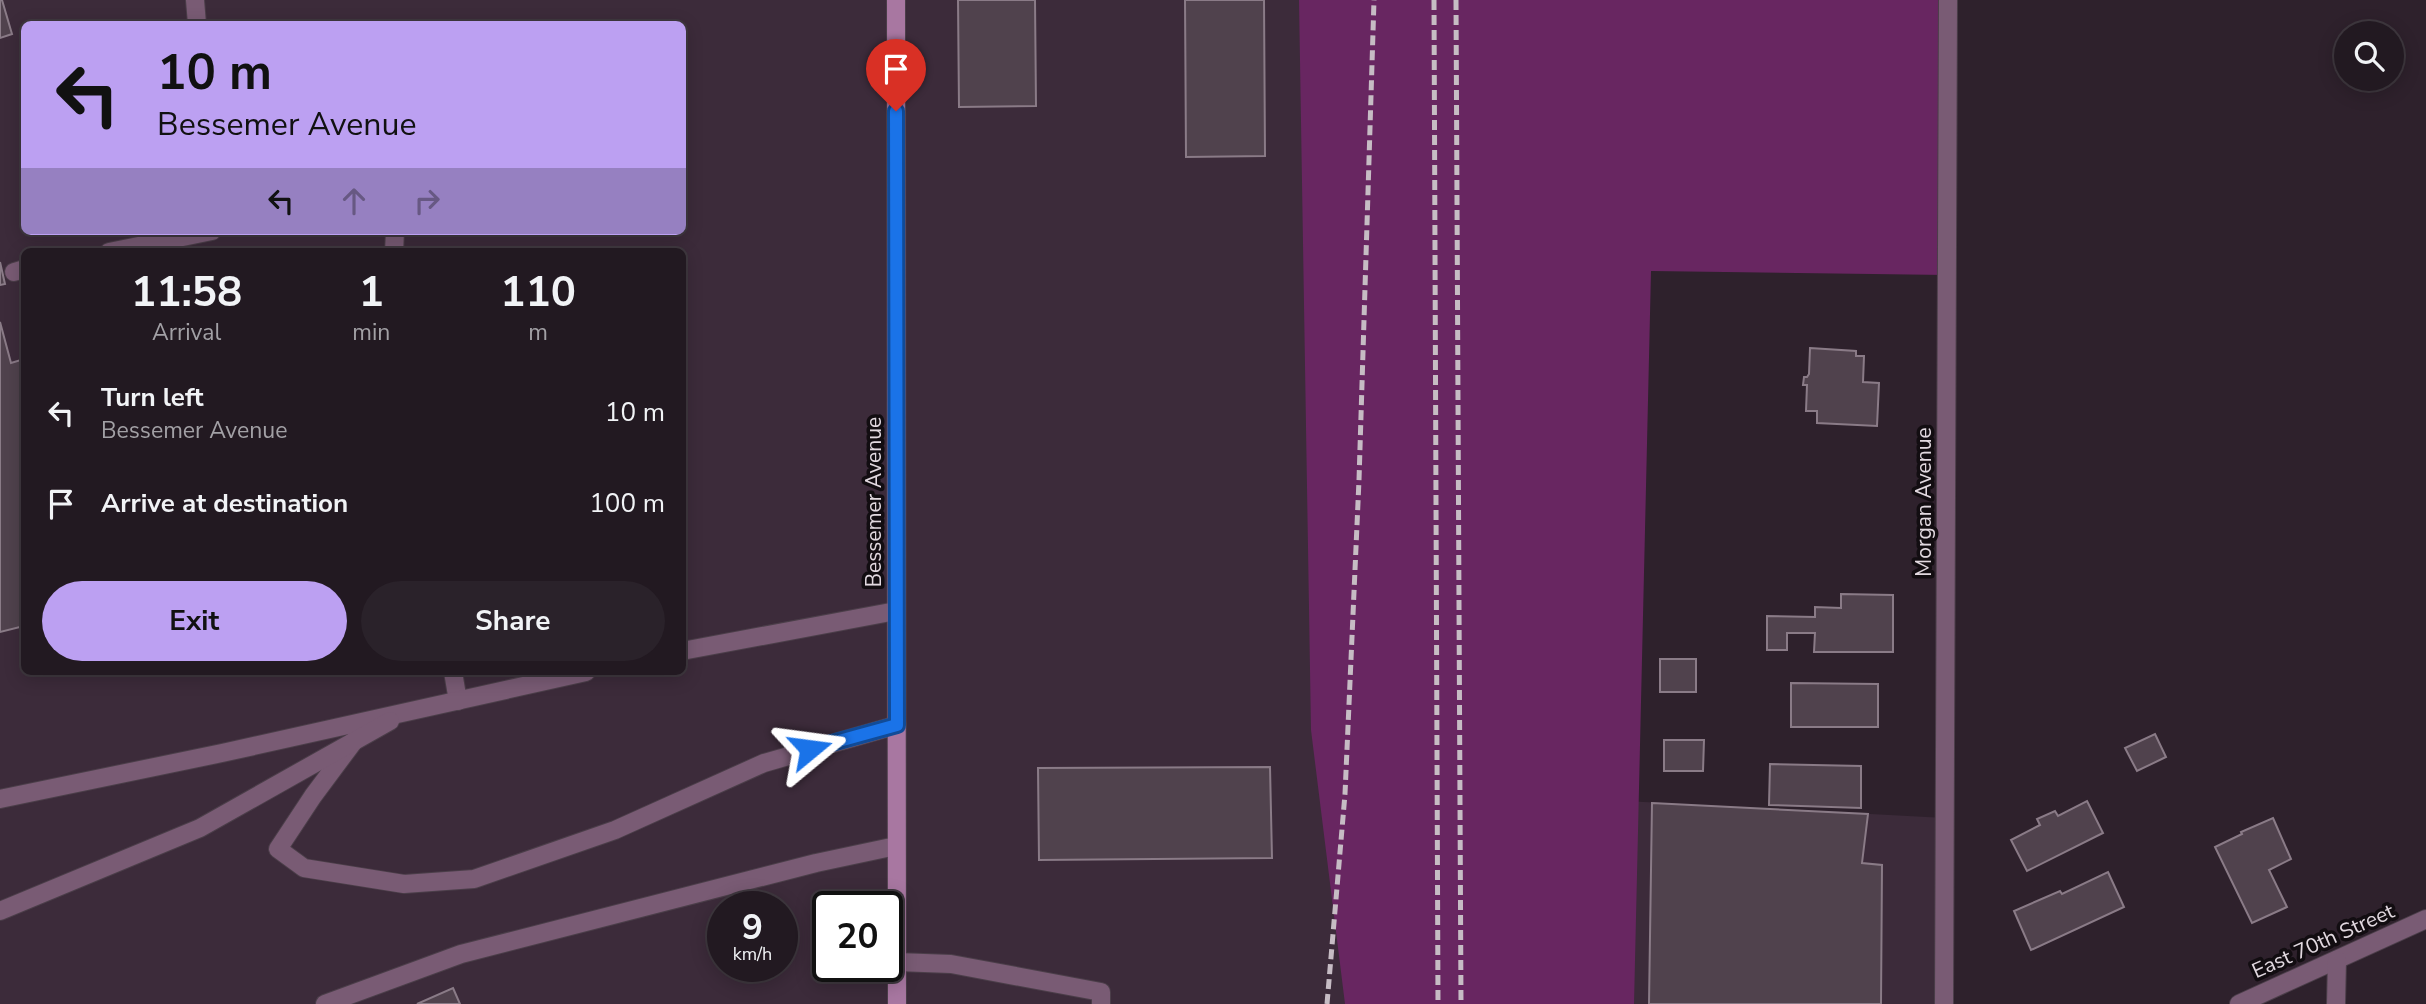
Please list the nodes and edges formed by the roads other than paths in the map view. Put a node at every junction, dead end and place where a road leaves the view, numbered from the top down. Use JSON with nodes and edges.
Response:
{"nodes":[{"id":1,"x":195,"y":0,"type":"edge"},
{"id":2,"x":896,"y":0,"type":"edge"},
{"id":3,"x":1952,"y":2,"type":"edge"},
{"id":4,"x":197,"y":21,"type":"edge"},
{"id":5,"x":192,"y":235,"type":"edge"},
{"id":6,"x":129,"y":248,"type":"edge"},
{"id":7,"x":896,"y":611,"type":"junction"},
{"id":8,"x":686,"y":650,"type":"edge"},
{"id":9,"x":454,"y":675,"type":"edge"},
{"id":10,"x":573,"y":675,"type":"edge"},
{"id":11,"x":458,"y":701,"type":"junction"},
{"id":12,"x":405,"y":713,"type":"junction"},
{"id":13,"x":897,"y":725,"type":"junction"},
{"id":14,"x":354,"y":741,"type":"junction"},
{"id":15,"x":0,"y":799,"type":"edge"},
{"id":16,"x":896,"y":846,"type":"junction"},
{"id":17,"x":896,"y":891,"type":"edge"},
{"id":18,"x":0,"y":911,"type":"edge"},
{"id":19,"x":2426,"y":919,"type":"edge"},
{"id":20,"x":2337,"y":960,"type":"junction"},
{"id":21,"x":903,"y":962,"type":"edge"},
{"id":22,"x":897,"y":982,"type":"edge"},
{"id":23,"x":325,"y":1004,"type":"edge"},
{"id":24,"x":897,"y":1004,"type":"edge"},
{"id":25,"x":1101,"y":1004,"type":"edge"},
{"id":26,"x":1944,"y":1004,"type":"edge"},
{"id":27,"x":2239,"y":1004,"type":"edge"},
{"id":28,"x":2336,"y":1004,"type":"edge"}],
"edges":[{"from":1,"to":4,"type":"street"},
{"from":2,"to":7,"type":"street","name":"Bessemer Avenue"},
{"from":3,"to":26,"type":"street","name":"Morgan Avenue"},
{"from":5,"to":6,"type":"street"},
{"from":7,"to":8,"type":"street"},
{"from":7,"to":13,"type":"street","name":"Bessemer Avenue"},
{"from":9,"to":11,"type":"street"},
{"from":10,"to":11,"type":"street"},
{"from":11,"to":12,"type":"street"},
{"from":12,"to":14,"type":"street"},
{"from":12,"to":15,"type":"street"},
{"from":13,"to":14,"type":"street"},
{"from":13,"to":16,"type":"street","name":"Bessemer Avenue"},
{"from":14,"to":18,"type":"street"},
{"from":16,"to":17,"type":"street","name":"Bessemer Avenue"},
{"from":16,"to":23,"type":"street"},
{"from":19,"to":20,"type":"street","name":"East 70th Street"},
{"from":20,"to":27,"type":"street","name":"East 70th Street"},
{"from":20,"to":28,"type":"street"},
{"from":21,"to":25,"type":"street"},
{"from":22,"to":24,"type":"street","name":"Bessemer Avenue"}]}
